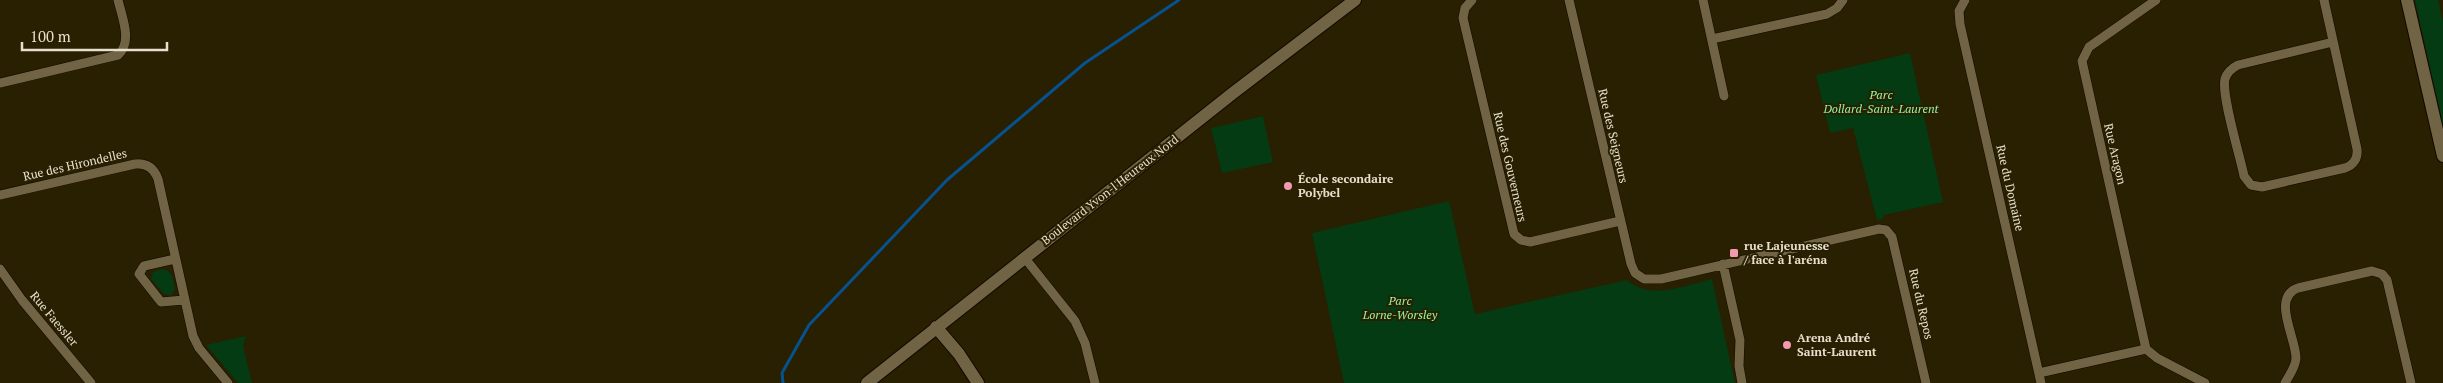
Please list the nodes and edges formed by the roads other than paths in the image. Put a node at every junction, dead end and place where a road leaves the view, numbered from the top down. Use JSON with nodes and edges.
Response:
{"nodes":[{"id":1,"x":118,"y":0,"type":"edge"},
{"id":2,"x":1355,"y":0,"type":"edge"},
{"id":3,"x":1472,"y":0,"type":"edge"},
{"id":4,"x":1569,"y":0,"type":"edge"},
{"id":5,"x":1704,"y":0,"type":"edge"},
{"id":6,"x":1844,"y":0,"type":"edge"},
{"id":7,"x":1965,"y":0,"type":"edge"},
{"id":8,"x":2156,"y":0,"type":"edge"},
{"id":9,"x":2324,"y":0,"type":"edge"},
{"id":10,"x":2407,"y":0,"type":"edge"},
{"id":11,"x":1712,"y":39,"type":"junction"},
{"id":12,"x":2333,"y":42,"type":"junction"},
{"id":13,"x":0,"y":83,"type":"edge"},
{"id":14,"x":1724,"y":96,"type":"dead end"},
{"id":15,"x":2443,"y":156,"type":"edge"},
{"id":16,"x":0,"y":195,"type":"edge"},
{"id":17,"x":1620,"y":221,"type":"junction"},
{"id":18,"x":1024,"y":257,"type":"junction"},
{"id":19,"x":175,"y":259,"type":"junction"},
{"id":20,"x":1723,"y":264,"type":"junction"},
{"id":21,"x":0,"y":270,"type":"edge"},
{"id":22,"x":184,"y":300,"type":"junction"},
{"id":23,"x":936,"y":327,"type":"junction"},
{"id":24,"x":2146,"y":349,"type":"junction"},
{"id":25,"x":2039,"y":373,"type":"junction"},
{"id":26,"x":91,"y":383,"type":"edge"},
{"id":27,"x":228,"y":383,"type":"edge"},
{"id":28,"x":867,"y":383,"type":"edge"},
{"id":29,"x":978,"y":383,"type":"edge"},
{"id":30,"x":1095,"y":383,"type":"edge"},
{"id":31,"x":1742,"y":383,"type":"edge"},
{"id":32,"x":1926,"y":383,"type":"edge"},
{"id":33,"x":2041,"y":383,"type":"edge"},
{"id":34,"x":2205,"y":383,"type":"edge"},
{"id":35,"x":2285,"y":383,"type":"edge"},
{"id":36,"x":2410,"y":383,"type":"edge"}],
"edges":[{"from":1,"to":13,"type":"street"},
{"from":2,"to":18,"type":"street","name":"Boulevard Yvon-l'Heureux Nord"},
{"from":3,"to":17,"type":"street","name":"Rue des Gouverneurs"},
{"from":4,"to":17,"type":"street","name":"Rue des Seigneurs"},
{"from":5,"to":11,"type":"street"},
{"from":6,"to":11,"type":"street"},
{"from":7,"to":25,"type":"street","name":"Rue du Domaine"},
{"from":8,"to":24,"type":"street","name":"Rue Aragon"},
{"from":9,"to":12,"type":"street"},
{"from":10,"to":15,"type":"street"},
{"from":11,"to":14,"type":"street"},
{"from":12,"to":12,"type":"street"},
{"from":16,"to":19,"type":"street","name":"Rue des Hirondelles"},
{"from":17,"to":20,"type":"street","name":"Rue des Seigneurs"},
{"from":18,"to":23,"type":"street","name":"Boulevard Yvon-l'Heureux Nord"},
{"from":18,"to":30,"type":"street"},
{"from":19,"to":22,"type":"street","name":"Rue des Hirondelles"},
{"from":19,"to":22,"type":"street"},
{"from":20,"to":31,"type":"street"},
{"from":20,"to":32,"type":"street","name":"Rue du Repos"},
{"from":21,"to":26,"type":"street","name":"Rue Faessler"},
{"from":22,"to":27,"type":"street","name":"Rue des Hirondelles"},
{"from":23,"to":28,"type":"street","name":"Boulevard Yvon-l'Heureux Nord"},
{"from":23,"to":29,"type":"street"},
{"from":24,"to":25,"type":"street"},
{"from":24,"to":34,"type":"street"},
{"from":25,"to":33,"type":"street","name":"Rue du Domaine"},
{"from":35,"to":36,"type":"street"}]}
